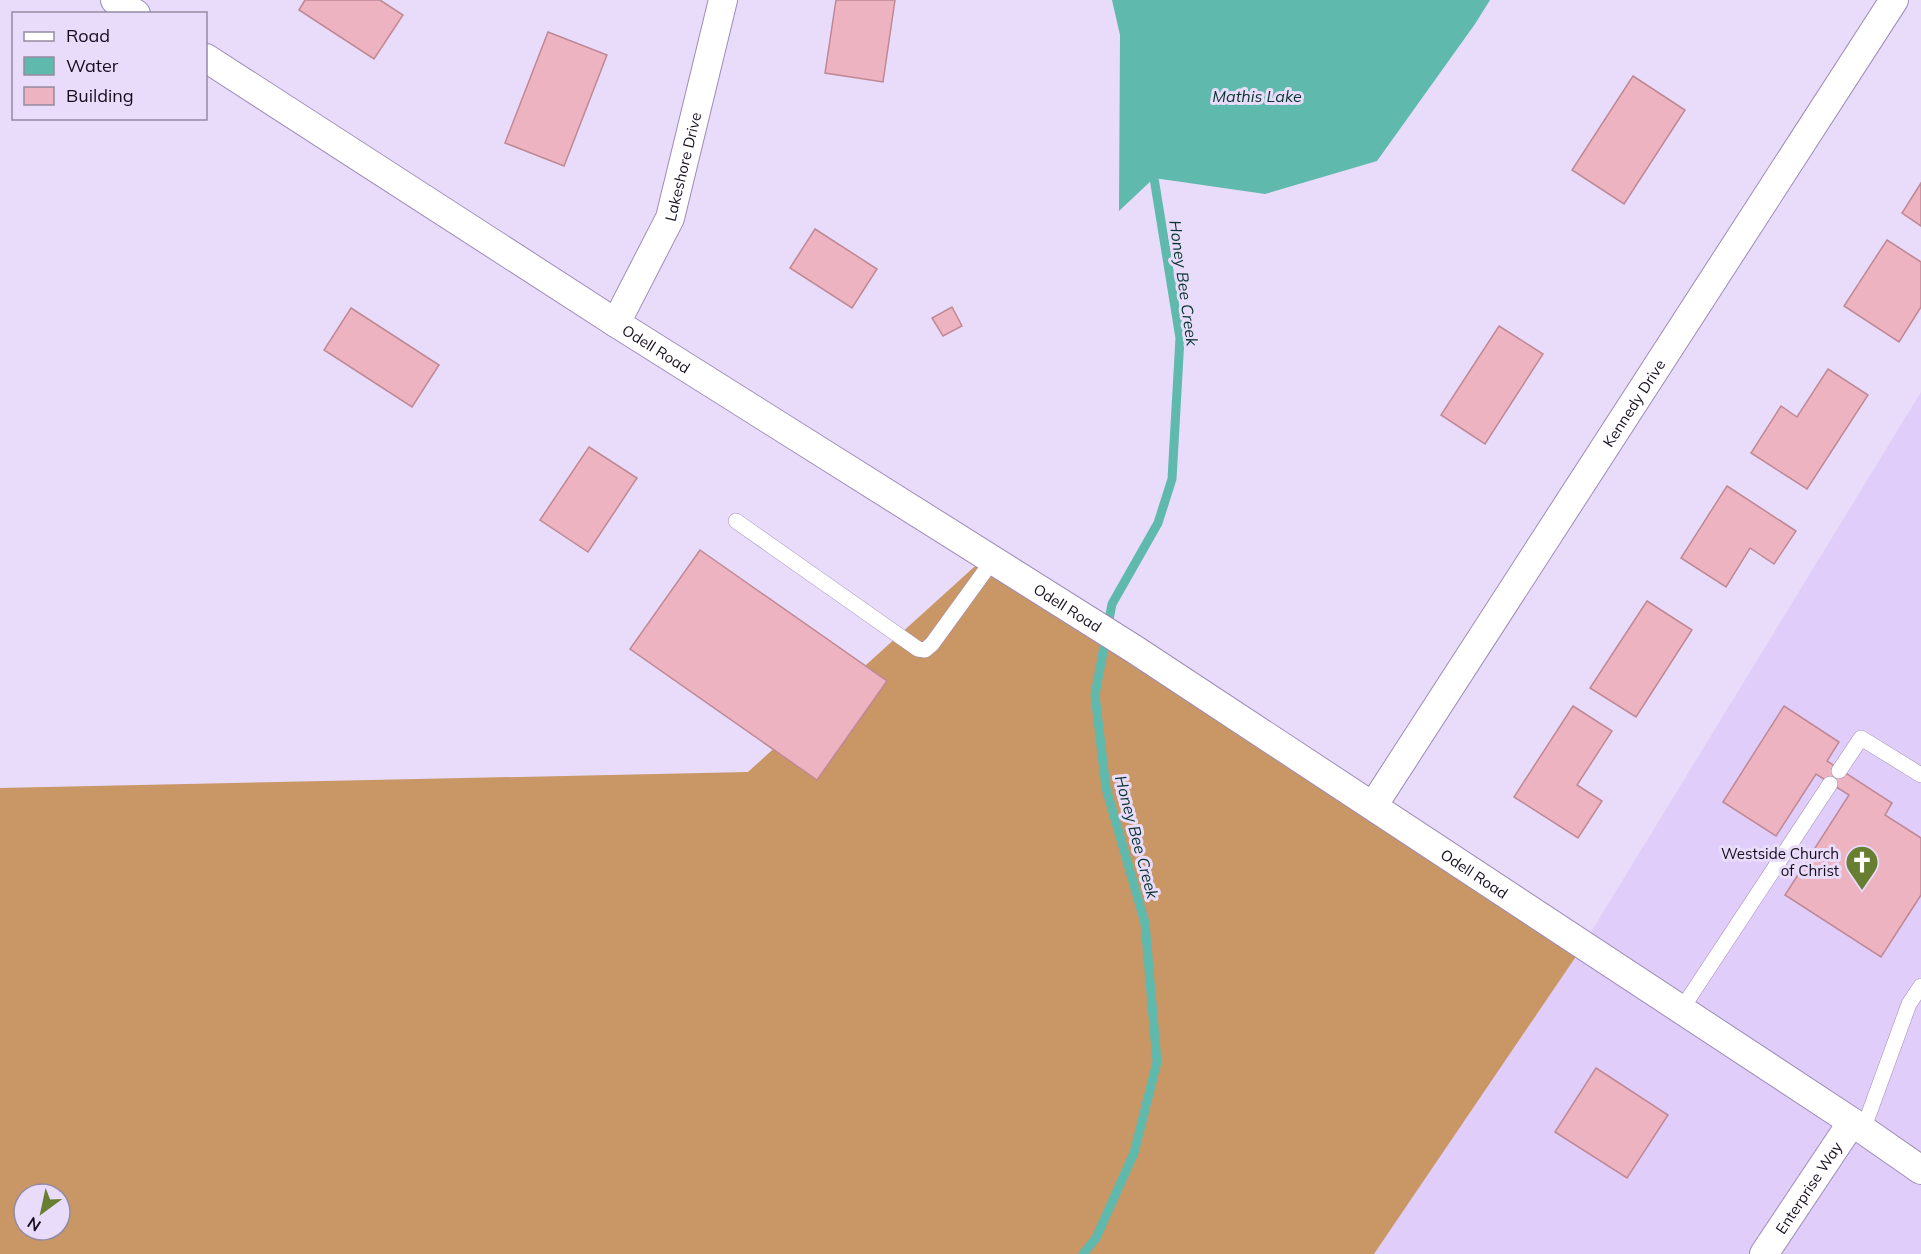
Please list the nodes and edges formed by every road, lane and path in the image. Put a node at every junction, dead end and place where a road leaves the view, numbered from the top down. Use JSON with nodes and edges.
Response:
{"nodes":[{"id":1,"x":115,"y":0,"type":"edge"},
{"id":2,"x":723,"y":0,"type":"edge"},
{"id":3,"x":1894,"y":0,"type":"edge"},
{"id":4,"x":133,"y":12,"type":"edge"},
{"id":5,"x":207,"y":59,"type":"edge"},
{"id":6,"x":616,"y":323,"type":"junction"},
{"id":7,"x":736,"y":521,"type":"dead end"},
{"id":8,"x":993,"y":560,"type":"junction"},
{"id":9,"x":1921,"y":775,"type":"edge"},
{"id":10,"x":1373,"y":806,"type":"junction"},
{"id":11,"x":1921,"y":986,"type":"edge"},
{"id":12,"x":1681,"y":1010,"type":"junction"},
{"id":13,"x":1857,"y":1126,"type":"junction"},
{"id":14,"x":1921,"y":1170,"type":"edge"},
{"id":15,"x":1764,"y":1254,"type":"edge"}],
"edges":[{"from":1,"to":4,"type":"street"},
{"from":2,"to":6,"type":"street","name":"Lakeshore Drive"},
{"from":3,"to":10,"type":"street","name":"Kennedy Drive"},
{"from":5,"to":6,"type":"street","name":"Odell Road"},
{"from":6,"to":8,"type":"street","name":"Odell Road"},
{"from":7,"to":8,"type":"lane"},
{"from":8,"to":10,"type":"street","name":"Odell Road"},
{"from":9,"to":12,"type":"lane"},
{"from":10,"to":12,"type":"street","name":"Odell Road"},
{"from":11,"to":13,"type":"lane"},
{"from":12,"to":13,"type":"street","name":"Odell Road"},
{"from":13,"to":14,"type":"street","name":"Odell Road"},
{"from":13,"to":15,"type":"street","name":"Enterprise Way"}]}
